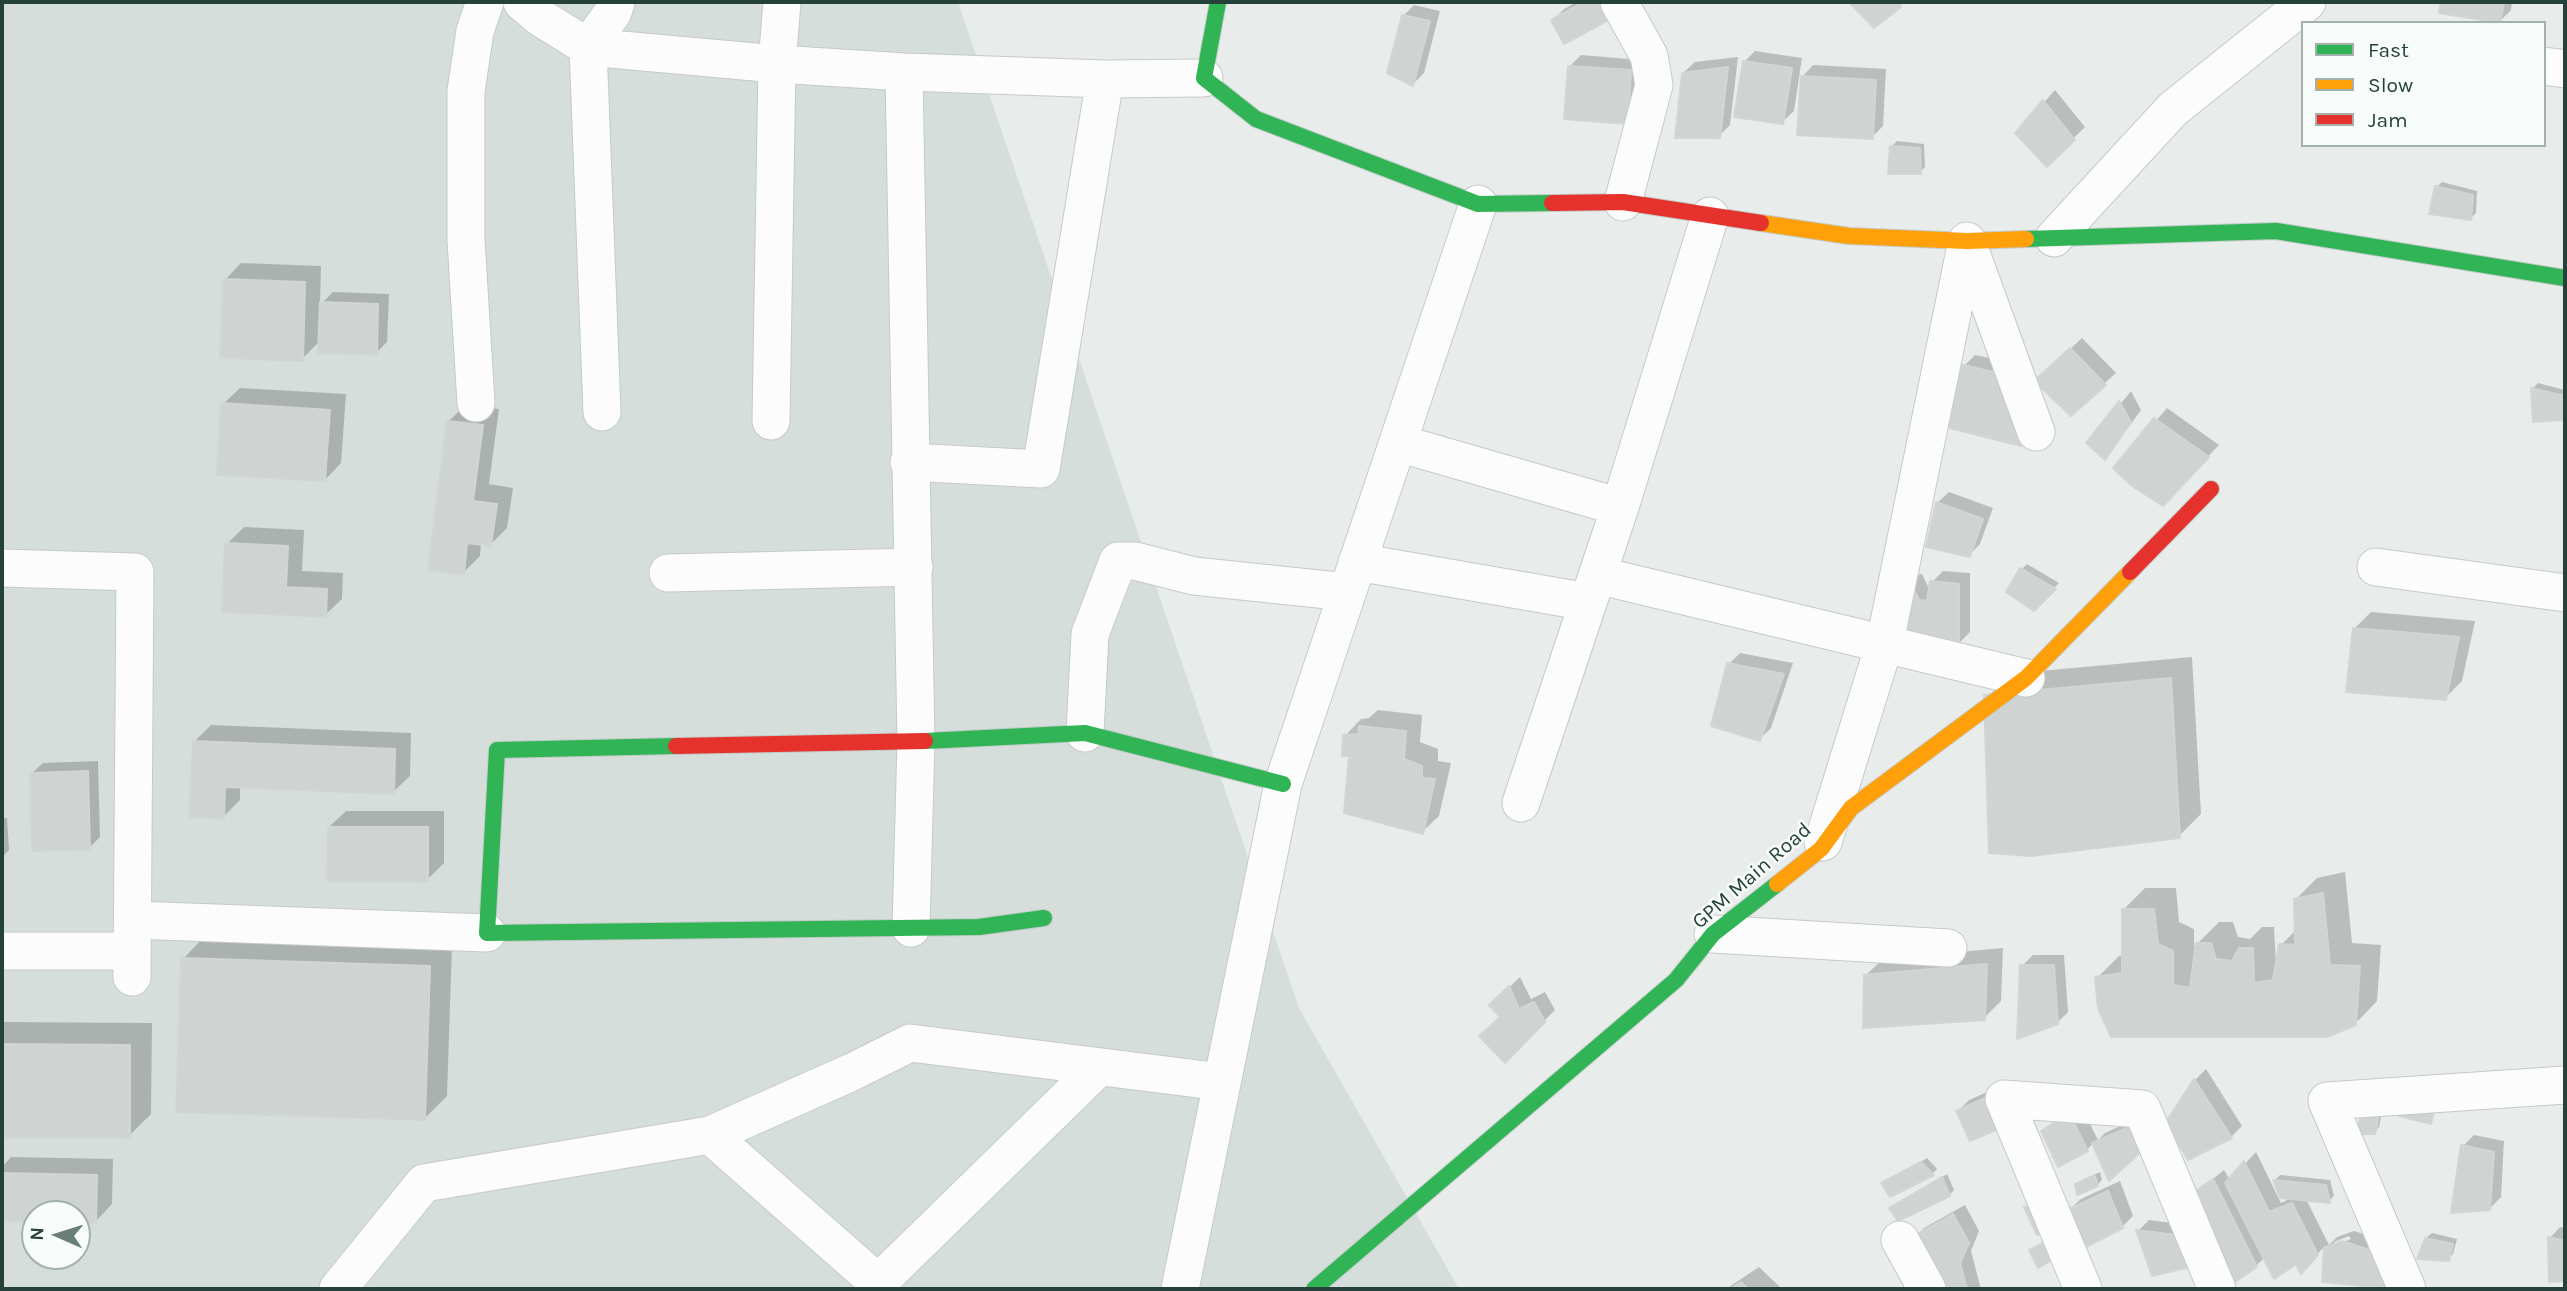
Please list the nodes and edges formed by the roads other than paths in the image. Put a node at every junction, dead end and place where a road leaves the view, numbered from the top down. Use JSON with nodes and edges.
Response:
{"nodes":[{"id":1,"x":485,"y":2,"type":"edge"},
{"id":2,"x":522,"y":2,"type":"edge"},
{"id":3,"x":616,"y":2,"type":"edge"},
{"id":4,"x":782,"y":2,"type":"edge"},
{"id":5,"x":1218,"y":2,"type":"edge"},
{"id":6,"x":1619,"y":2,"type":"edge"},
{"id":7,"x":2308,"y":12,"type":"edge"},
{"id":8,"x":588,"y":47,"type":"junction"},
{"id":9,"x":777,"y":64,"type":"junction"},
{"id":10,"x":2546,"y":66,"type":"edge"},
{"id":11,"x":2565,"y":69,"type":"edge"},
{"id":12,"x":904,"y":72,"type":"junction"},
{"id":13,"x":1204,"y":78,"type":"junction"},
{"id":14,"x":1105,"y":79,"type":"junction"},
{"id":15,"x":1623,"y":202,"type":"junction"},
{"id":16,"x":1478,"y":204,"type":"junction"},
{"id":17,"x":1710,"y":216,"type":"junction"},
{"id":18,"x":2054,"y":238,"type":"junction"},
{"id":19,"x":1966,"y":241,"type":"junction"},
{"id":20,"x":2565,"y":278,"type":"edge"},
{"id":21,"x":476,"y":403,"type":"dead end"},
{"id":22,"x":602,"y":412,"type":"dead end"},
{"id":23,"x":771,"y":421,"type":"dead end"},
{"id":24,"x":2036,"y":432,"type":"dead end"},
{"id":25,"x":1398,"y":443,"type":"junction"},
{"id":26,"x":909,"y":462,"type":"junction"},
{"id":27,"x":2211,"y":489,"type":"dead end"},
{"id":28,"x":1620,"y":507,"type":"junction"},
{"id":29,"x":914,"y":567,"type":"junction"},
{"id":30,"x":2376,"y":567,"type":"dead end"},
{"id":31,"x":2,"y":568,"type":"edge"},
{"id":32,"x":668,"y":573,"type":"dead end"},
{"id":33,"x":1352,"y":577,"type":"junction"},
{"id":34,"x":1593,"y":589,"type":"junction"},
{"id":35,"x":2565,"y":593,"type":"edge"},
{"id":36,"x":1885,"y":642,"type":"junction"},
{"id":37,"x":2026,"y":678,"type":"junction"},
{"id":38,"x":1084,"y":733,"type":"junction"},
{"id":39,"x":916,"y":741,"type":"junction"},
{"id":40,"x":1283,"y":784,"type":"junction"},
{"id":41,"x":1521,"y":803,"type":"dead end"},
{"id":42,"x":1821,"y":849,"type":"junction"},
{"id":43,"x":1044,"y":918,"type":"dead end"},
{"id":44,"x":911,"y":928,"type":"junction"},
{"id":45,"x":487,"y":933,"type":"junction"},
{"id":46,"x":1713,"y":934,"type":"junction"},
{"id":47,"x":1948,"y":948,"type":"dead end"},
{"id":48,"x":132,"y":950,"type":"junction"},
{"id":49,"x":2,"y":951,"type":"edge"},
{"id":50,"x":1099,"y":1067,"type":"junction"},
{"id":51,"x":1222,"y":1082,"type":"junction"},
{"id":52,"x":2565,"y":1085,"type":"edge"},
{"id":53,"x":710,"y":1135,"type":"junction"},
{"id":54,"x":1900,"y":1240,"type":"dead end"},
{"id":55,"x":338,"y":1289,"type":"edge"},
{"id":56,"x":1180,"y":1289,"type":"edge"},
{"id":57,"x":1314,"y":1289,"type":"edge"},
{"id":58,"x":1927,"y":1289,"type":"edge"},
{"id":59,"x":2083,"y":1289,"type":"edge"},
{"id":60,"x":2217,"y":1289,"type":"edge"},
{"id":61,"x":2407,"y":1289,"type":"edge"}],
"edges":[{"from":1,"to":21,"type":"street"},
{"from":2,"to":8,"type":"street"},
{"from":3,"to":8,"type":"street"},
{"from":4,"to":9,"type":"street"},
{"from":5,"to":13,"type":"street"},
{"from":6,"to":15,"type":"street"},
{"from":7,"to":18,"type":"street"},
{"from":8,"to":9,"type":"street"},
{"from":8,"to":22,"type":"street"},
{"from":9,"to":12,"type":"street"},
{"from":9,"to":23,"type":"street"},
{"from":10,"to":11,"type":"street"},
{"from":12,"to":14,"type":"street"},
{"from":12,"to":26,"type":"street"},
{"from":13,"to":14,"type":"street"},
{"from":13,"to":16,"type":"street"},
{"from":14,"to":26,"type":"street"},
{"from":15,"to":16,"type":"street"},
{"from":15,"to":17,"type":"street"},
{"from":16,"to":25,"type":"street"},
{"from":17,"to":19,"type":"street"},
{"from":17,"to":28,"type":"street"},
{"from":18,"to":19,"type":"street"},
{"from":18,"to":20,"type":"street"},
{"from":19,"to":24,"type":"street"},
{"from":19,"to":36,"type":"street"},
{"from":25,"to":28,"type":"street"},
{"from":25,"to":33,"type":"street"},
{"from":26,"to":29,"type":"street"},
{"from":27,"to":37,"type":"street","name":"GPM Main Road"},
{"from":28,"to":34,"type":"street"},
{"from":29,"to":32,"type":"street"},
{"from":29,"to":39,"type":"street"},
{"from":30,"to":35,"type":"street"},
{"from":31,"to":48,"type":"street"},
{"from":33,"to":34,"type":"street"},
{"from":33,"to":38,"type":"street"},
{"from":33,"to":40,"type":"street"},
{"from":34,"to":36,"type":"street"},
{"from":34,"to":41,"type":"street"},
{"from":36,"to":37,"type":"street"},
{"from":36,"to":42,"type":"street"},
{"from":37,"to":42,"type":"street","name":"GPM Main Road"},
{"from":38,"to":39,"type":"street"},
{"from":38,"to":40,"type":"street"},
{"from":39,"to":44,"type":"street"},
{"from":39,"to":45,"type":"street"},
{"from":40,"to":51,"type":"street"},
{"from":42,"to":46,"type":"street","name":"GPM Main Road"},
{"from":43,"to":44,"type":"street"},
{"from":44,"to":45,"type":"street"},
{"from":45,"to":48,"type":"street"},
{"from":46,"to":47,"type":"street"},
{"from":46,"to":57,"type":"street","name":"GPM Main Road"},
{"from":48,"to":49,"type":"street"},
{"from":50,"to":51,"type":"street"},
{"from":50,"to":53,"type":"street"},
{"from":50,"to":53,"type":"street"},
{"from":51,"to":56,"type":"street"},
{"from":52,"to":61,"type":"street"},
{"from":53,"to":55,"type":"street"},
{"from":54,"to":58,"type":"street"},
{"from":59,"to":60,"type":"street"}]}
